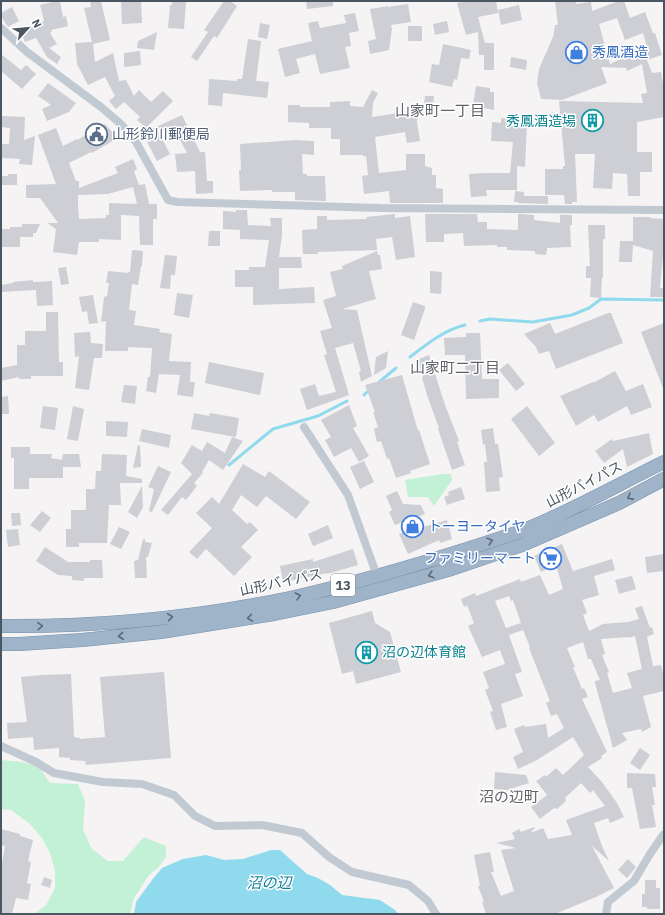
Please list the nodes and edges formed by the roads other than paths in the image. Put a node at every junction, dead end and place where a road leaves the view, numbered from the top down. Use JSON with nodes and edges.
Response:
{"nodes":[{"id":1,"x":1,"y":28,"type":"edge"},
{"id":2,"x":664,"y":210,"type":"edge"},
{"id":3,"x":304,"y":427,"type":"dead end"},
{"id":4,"x":664,"y":462,"type":"edge"},
{"id":5,"x":664,"y":479,"type":"edge"},
{"id":6,"x":377,"y":576,"type":"junction"},
{"id":7,"x":1,"y":626,"type":"edge"},
{"id":8,"x":1,"y":644,"type":"edge"},
{"id":9,"x":1,"y":746,"type":"edge"},
{"id":10,"x":663,"y":835,"type":"dead end"},
{"id":11,"x":436,"y":914,"type":"edge"},
{"id":12,"x":606,"y":914,"type":"edge"}],
"edges":[{"from":1,"to":2,"type":"street"},
{"from":3,"to":6,"type":"street"},
{"from":6,"to":4,"type":"highway","name":"山形バイパス","number":"13","one_way":true},
{"from":5,"to":8,"type":"highway","name":"山形バイパス","number":"13","one_way":true},
{"from":7,"to":6,"type":"highway","name":"山形バイパス","number":"13","one_way":true},
{"from":9,"to":11,"type":"street"},
{"from":10,"to":12,"type":"street"}]}
